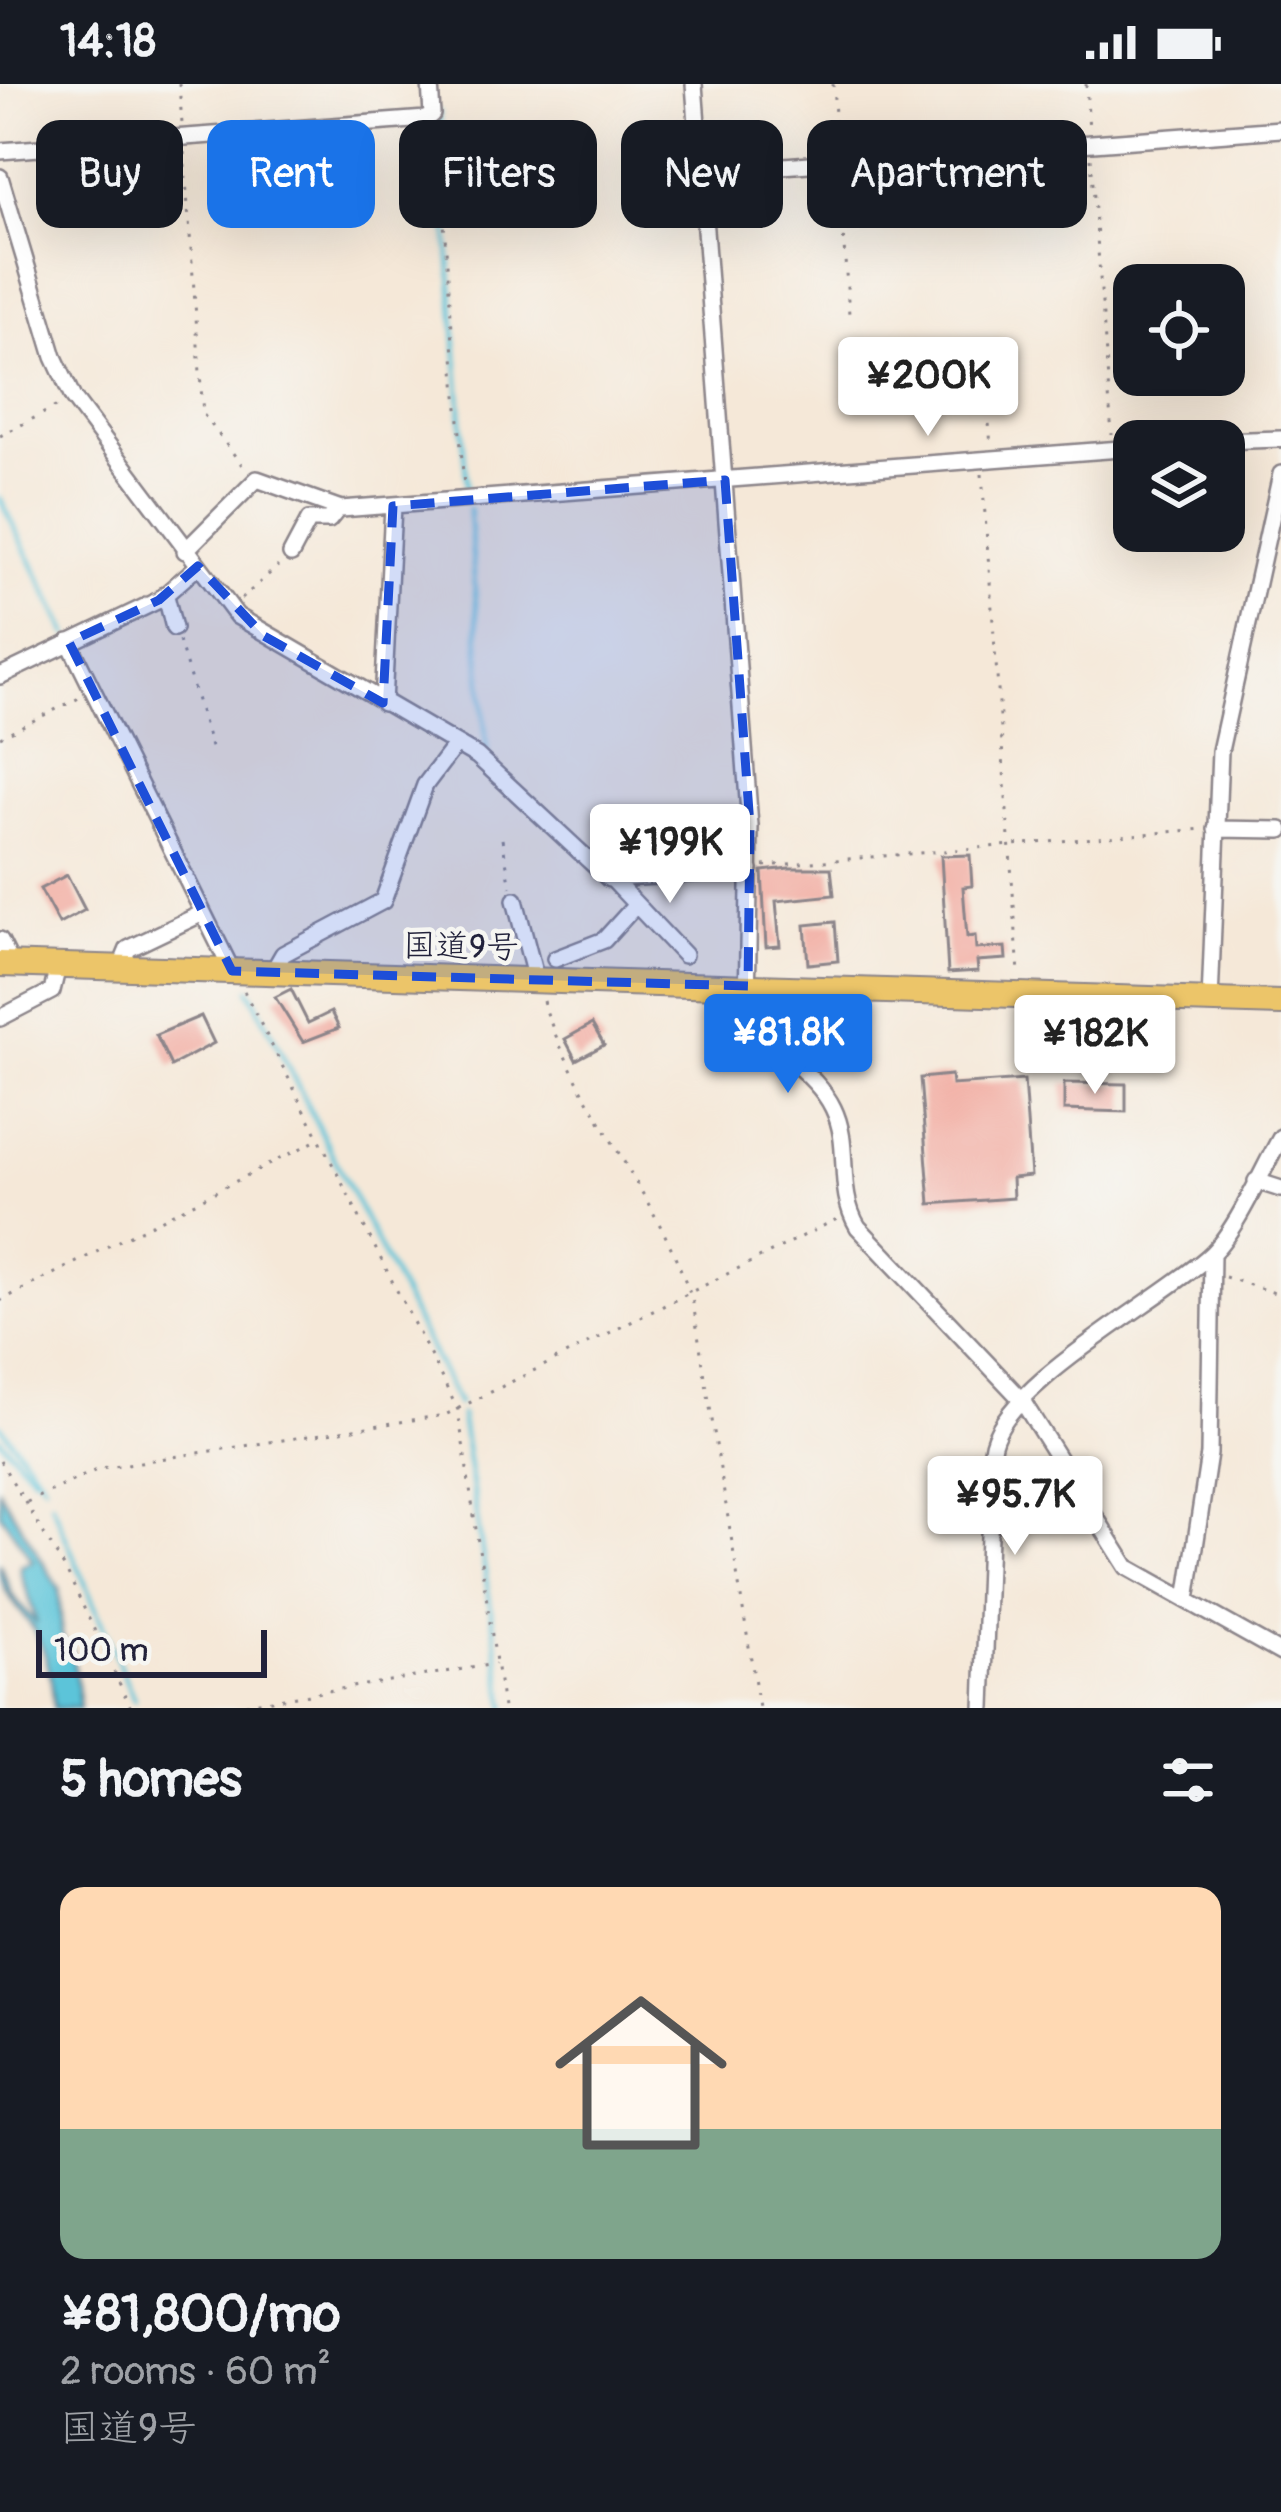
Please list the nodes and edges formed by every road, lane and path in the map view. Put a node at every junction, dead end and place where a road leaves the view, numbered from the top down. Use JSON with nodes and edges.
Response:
{"nodes":[{"id":1,"x":179,"y":84,"type":"edge"},
{"id":2,"x":430,"y":84,"type":"edge"},
{"id":3,"x":694,"y":84,"type":"edge"},
{"id":4,"x":832,"y":84,"type":"edge"},
{"id":5,"x":1086,"y":84,"type":"edge"},
{"id":6,"x":431,"y":116,"type":"junction"},
{"id":7,"x":697,"y":120,"type":"edge"},
{"id":8,"x":835,"y":120,"type":"edge"},
{"id":9,"x":1281,"y":129,"type":"edge"},
{"id":10,"x":1087,"y":143,"type":"edge"},
{"id":11,"x":1090,"y":143,"type":"junction"},
{"id":12,"x":0,"y":152,"type":"edge"},
{"id":13,"x":0,"y":177,"type":"edge"},
{"id":14,"x":705,"y":228,"type":"edge"},
{"id":15,"x":843,"y":228,"type":"edge"},
{"id":16,"x":849,"y":314,"type":"dead end"},
{"id":17,"x":984,"y":364,"type":"dead end"},
{"id":18,"x":73,"y":398,"type":"junction"},
{"id":19,"x":0,"y":436,"type":"edge"},
{"id":20,"x":1281,"y":439,"type":"edge"},
{"id":21,"x":1245,"y":440,"type":"edge"},
{"id":22,"x":1113,"y":449,"type":"joint"},
{"id":23,"x":986,"y":459,"type":"junction"},
{"id":24,"x":1281,"y":474,"type":"edge"},
{"id":25,"x":253,"y":480,"type":"junction"},
{"id":26,"x":725,"y":480,"type":"junction"},
{"id":27,"x":465,"y":500,"type":"junction"},
{"id":28,"x":393,"y":506,"type":"junction"},
{"id":29,"x":338,"y":508,"type":"junction"},
{"id":30,"x":185,"y":550,"type":"junction"},
{"id":31,"x":291,"y":554,"type":"joint"},
{"id":32,"x":198,"y":566,"type":"junction"},
{"id":33,"x":166,"y":596,"type":"junction"},
{"id":34,"x":230,"y":608,"type":"junction"},
{"id":35,"x":174,"y":628,"type":"joint"},
{"id":36,"x":69,"y":642,"type":"junction"},
{"id":37,"x":0,"y":676,"type":"edge"},
{"id":38,"x":93,"y":691,"type":"junction"},
{"id":39,"x":383,"y":703,"type":"junction"},
{"id":40,"x":0,"y":737,"type":"edge"},
{"id":41,"x":456,"y":745,"type":"junction"},
{"id":42,"x":213,"y":754,"type":"dead end"},
{"id":43,"x":1216,"y":829,"type":"junction"},
{"id":44,"x":1281,"y":830,"type":"edge"},
{"id":45,"x":502,"y":839,"type":"dead end"},
{"id":46,"x":1010,"y":845,"type":"junction"},
{"id":47,"x":750,"y":868,"type":"junction"},
{"id":48,"x":613,"y":880,"type":"junction"},
{"id":49,"x":514,"y":900,"type":"joint"},
{"id":50,"x":634,"y":907,"type":"junction"},
{"id":51,"x":203,"y":913,"type":"junction"},
{"id":52,"x":0,"y":940,"type":"edge"},
{"id":53,"x":684,"y":955,"type":"dead end"},
{"id":54,"x":555,"y":959,"type":"dead end"},
{"id":55,"x":6,"y":964,"type":"edge"},
{"id":56,"x":58,"y":966,"type":"junction"},
{"id":57,"x":120,"y":968,"type":"junction"},
{"id":58,"x":232,"y":971,"type":"junction"},
{"id":59,"x":272,"y":973,"type":"junction"},
{"id":60,"x":1019,"y":974,"type":"dead end"},
{"id":61,"x":536,"y":980,"type":"junction"},
{"id":62,"x":748,"y":986,"type":"junction"},
{"id":63,"x":1210,"y":1001,"type":"junction"},
{"id":64,"x":1281,"y":1003,"type":"edge"},
{"id":65,"x":0,"y":1018,"type":"edge"},
{"id":66,"x":1281,"y":1137,"type":"edge"},
{"id":67,"x":320,"y":1139,"type":"junction"},
{"id":68,"x":1256,"y":1180,"type":"junction"},
{"id":69,"x":1281,"y":1189,"type":"edge"},
{"id":70,"x":849,"y":1212,"type":"junction"},
{"id":71,"x":1212,"y":1254,"type":"junction"},
{"id":72,"x":1212,"y":1272,"type":"junction"},
{"id":73,"x":1281,"y":1295,"type":"edge"},
{"id":74,"x":0,"y":1301,"type":"edge"},
{"id":75,"x":1021,"y":1399,"type":"junction"},
{"id":76,"x":458,"y":1409,"type":"junction"},
{"id":77,"x":0,"y":1461,"type":"edge"},
{"id":78,"x":27,"y":1502,"type":"junction"},
{"id":79,"x":1187,"y":1600,"type":"junction"},
{"id":80,"x":1281,"y":1653,"type":"edge"},
{"id":81,"x":496,"y":1664,"type":"junction"},
{"id":82,"x":131,"y":1708,"type":"edge"},
{"id":83,"x":222,"y":1708,"type":"edge"},
{"id":84,"x":503,"y":1708,"type":"edge"},
{"id":85,"x":759,"y":1708,"type":"edge"},
{"id":86,"x":983,"y":1708,"type":"edge"}],
"edges":[{"from":1,"to":25,"type":"path"},
{"from":2,"to":6,"type":"street"},
{"from":3,"to":7,"type":"street"},
{"from":4,"to":8,"type":"path"},
{"from":5,"to":11,"type":"path"},
{"from":6,"to":12,"type":"street"},
{"from":6,"to":27,"type":"path"},
{"from":9,"to":11,"type":"street"},
{"from":10,"to":11,"type":"street"},
{"from":11,"to":22,"type":"path"},
{"from":13,"to":18,"type":"street"},
{"from":14,"to":26,"type":"street"},
{"from":15,"to":16,"type":"path"},
{"from":17,"to":23,"type":"path"},
{"from":18,"to":19,"type":"path"},
{"from":18,"to":30,"type":"street"},
{"from":20,"to":21,"type":"street"},
{"from":22,"to":23,"type":"street"},
{"from":23,"to":26,"type":"street"},
{"from":23,"to":46,"type":"path"},
{"from":24,"to":43,"type":"street"},
{"from":25,"to":29,"type":"street"},
{"from":25,"to":30,"type":"street"},
{"from":26,"to":27,"type":"street"},
{"from":26,"to":47,"type":"street"},
{"from":27,"to":28,"type":"street"},
{"from":28,"to":29,"type":"street"},
{"from":28,"to":39,"type":"street"},
{"from":29,"to":31,"type":"street"},
{"from":30,"to":32,"type":"street"},
{"from":31,"to":34,"type":"path"},
{"from":32,"to":33,"type":"street"},
{"from":32,"to":34,"type":"street"},
{"from":33,"to":35,"type":"street"},
{"from":33,"to":36,"type":"street"},
{"from":34,"to":39,"type":"street"},
{"from":35,"to":42,"type":"path"},
{"from":36,"to":37,"type":"street"},
{"from":36,"to":38,"type":"street"},
{"from":38,"to":40,"type":"path"},
{"from":38,"to":51,"type":"street"},
{"from":39,"to":41,"type":"street"},
{"from":41,"to":48,"type":"street"},
{"from":41,"to":59,"type":"street"},
{"from":43,"to":44,"type":"street"},
{"from":43,"to":46,"type":"path"},
{"from":43,"to":63,"type":"street"},
{"from":45,"to":49,"type":"path"},
{"from":46,"to":47,"type":"path"},
{"from":46,"to":60,"type":"path"},
{"from":47,"to":48,"type":"street"},
{"from":47,"to":62,"type":"street"},
{"from":48,"to":50,"type":"street"},
{"from":49,"to":61,"type":"street"},
{"from":50,"to":53,"type":"street"},
{"from":50,"to":54,"type":"street"},
{"from":51,"to":57,"type":"street"},
{"from":51,"to":58,"type":"street"},
{"from":52,"to":55,"type":"street"},
{"from":55,"to":56,"type":"highway","name":"国道9号"},
{"from":56,"to":57,"type":"highway","name":"国道9号"},
{"from":56,"to":65,"type":"street"},
{"from":57,"to":58,"type":"highway","name":"国道9号"},
{"from":58,"to":59,"type":"highway","name":"国道9号"},
{"from":58,"to":67,"type":"path"},
{"from":59,"to":61,"type":"highway","name":"国道9号"},
{"from":61,"to":62,"type":"highway","name":"国道9号"},
{"from":61,"to":85,"type":"path"},
{"from":62,"to":63,"type":"highway","name":"国道9号"},
{"from":62,"to":70,"type":"street"},
{"from":63,"to":64,"type":"highway","name":"国道9号"},
{"from":66,"to":68,"type":"street"},
{"from":67,"to":74,"type":"path"},
{"from":67,"to":76,"type":"path"},
{"from":68,"to":69,"type":"street"},
{"from":68,"to":71,"type":"street"},
{"from":70,"to":75,"type":"street"},
{"from":70,"to":76,"type":"path"},
{"from":71,"to":72,"type":"street"},
{"from":71,"to":75,"type":"street"},
{"from":72,"to":73,"type":"path"},
{"from":72,"to":79,"type":"street"},
{"from":75,"to":79,"type":"street"},
{"from":75,"to":86,"type":"street"},
{"from":76,"to":78,"type":"path"},
{"from":76,"to":81,"type":"path"},
{"from":77,"to":78,"type":"path"},
{"from":78,"to":82,"type":"path"},
{"from":79,"to":80,"type":"street"},
{"from":81,"to":83,"type":"path"},
{"from":81,"to":84,"type":"path"}]}
